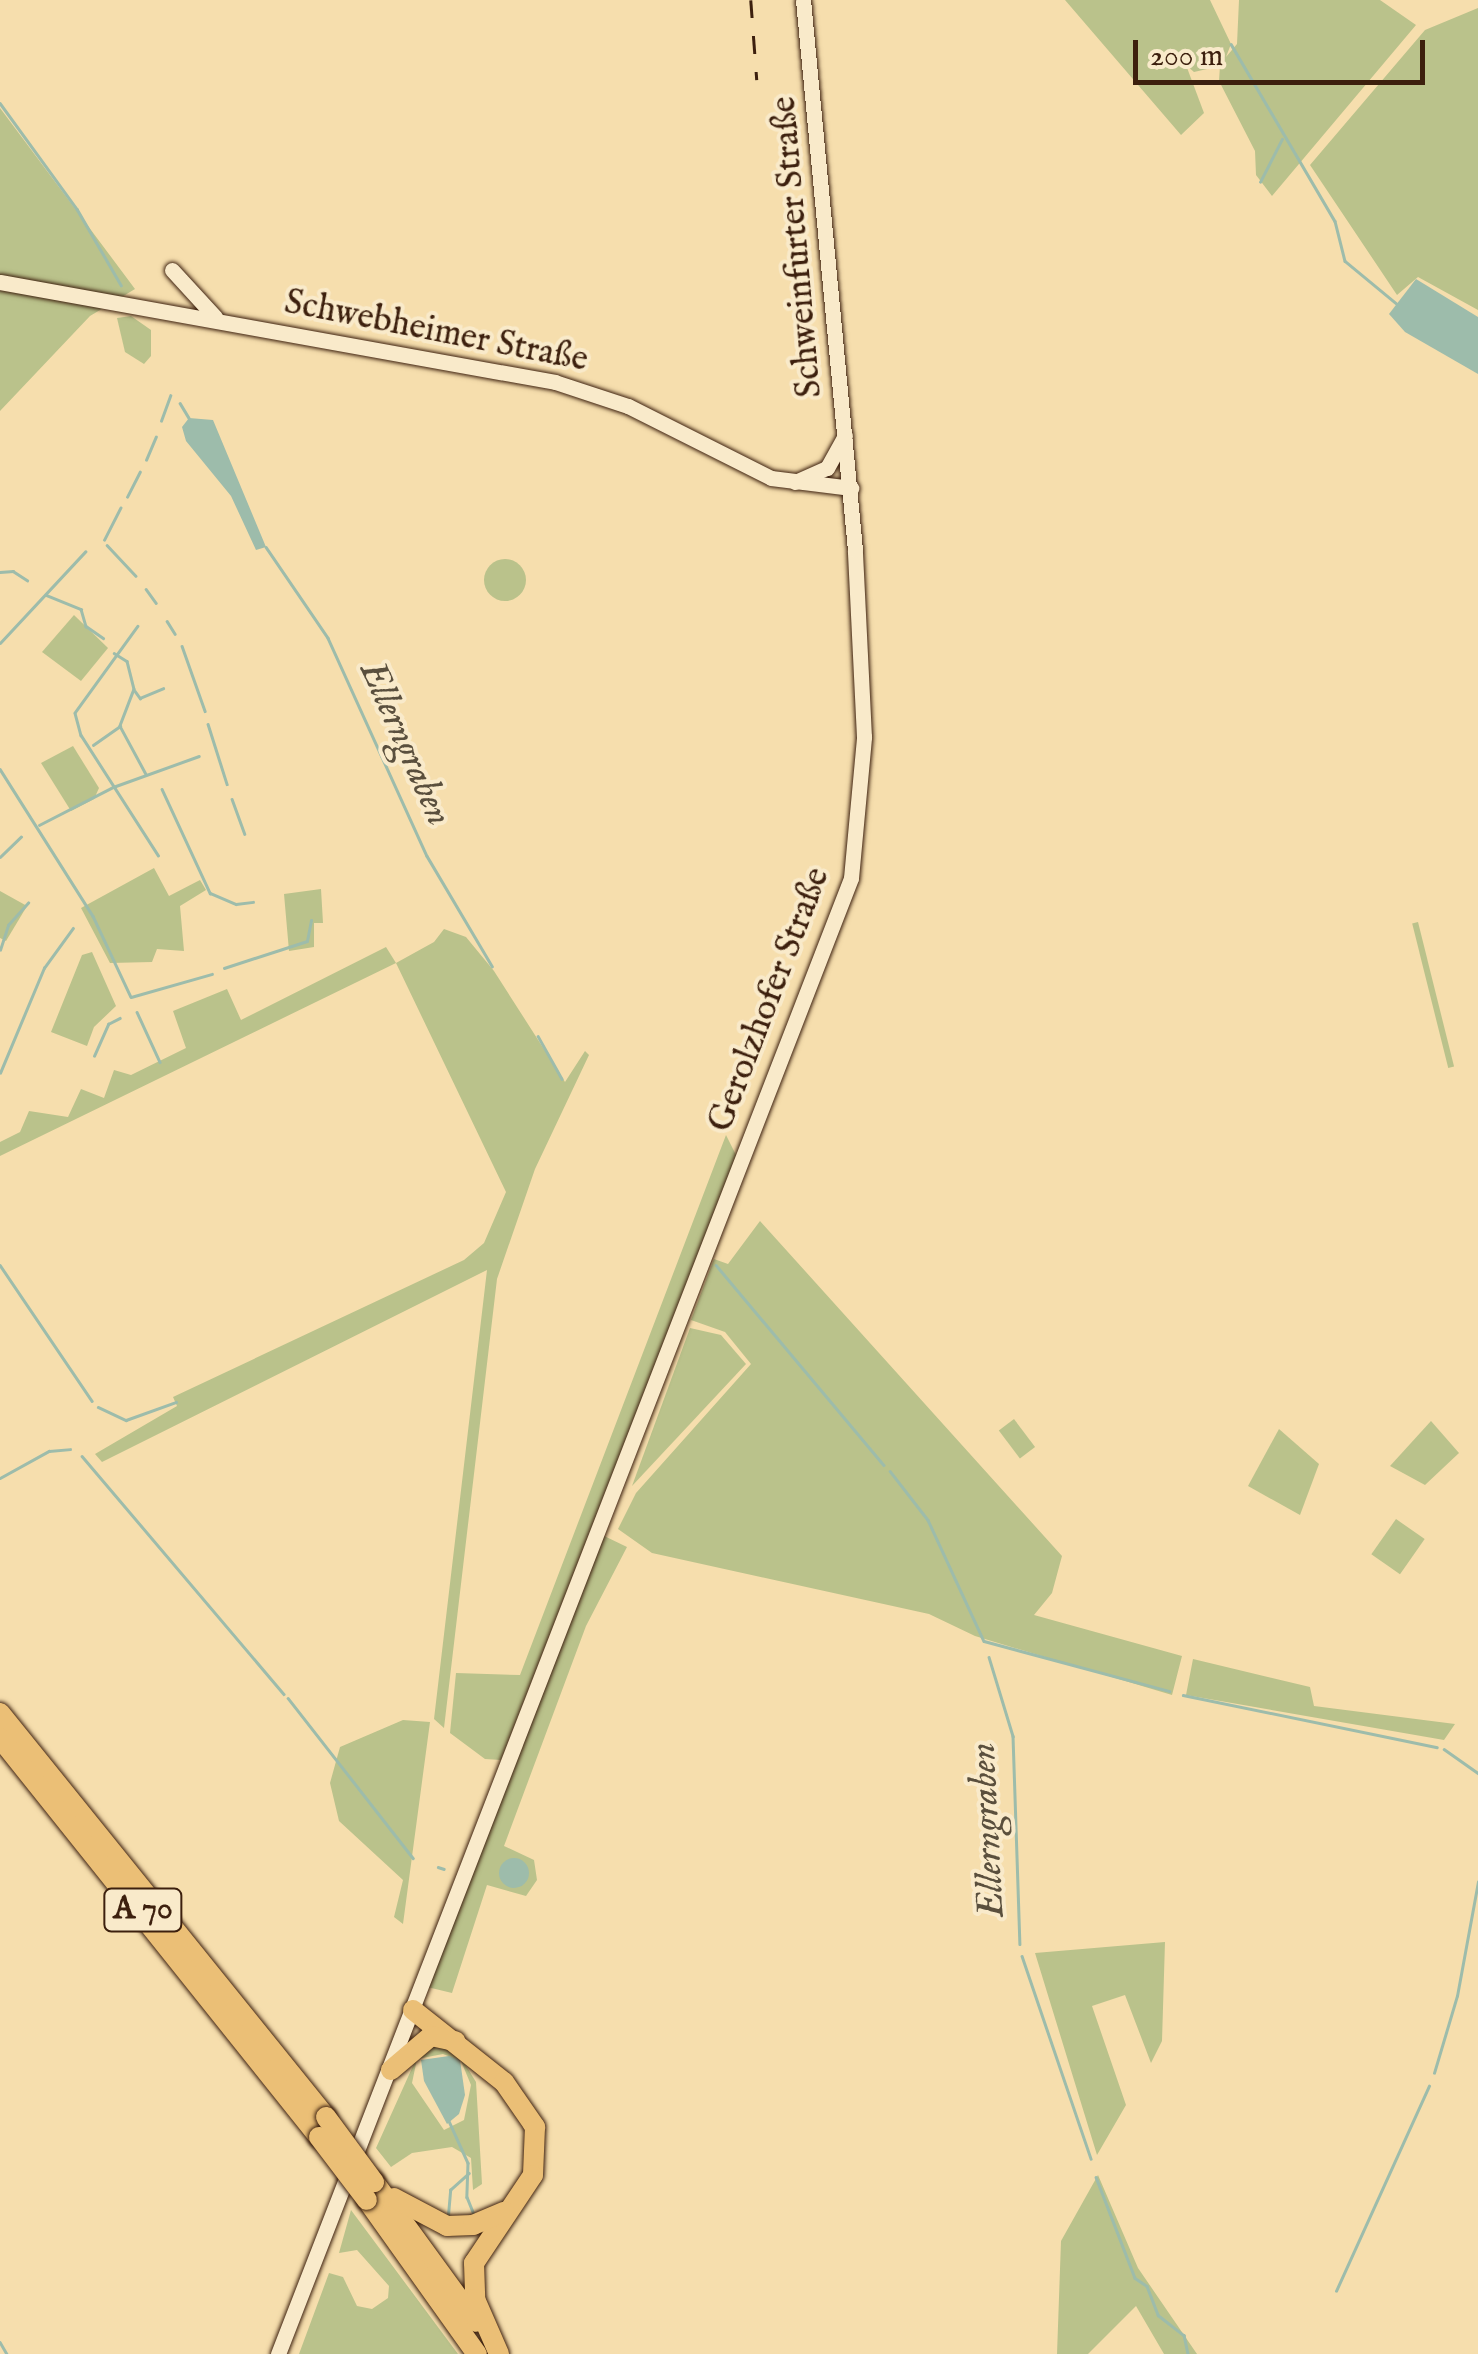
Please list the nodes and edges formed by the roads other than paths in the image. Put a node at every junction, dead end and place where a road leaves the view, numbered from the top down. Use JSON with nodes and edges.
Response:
{"nodes":[{"id":1,"x":803,"y":0,"type":"edge"},
{"id":2,"x":172,"y":270,"type":"dead end"},
{"id":3,"x":0,"y":282,"type":"edge"},
{"id":4,"x":218,"y":320,"type":"junction"},
{"id":5,"x":846,"y":434,"type":"junction"},
{"id":6,"x":791,"y":483,"type":"junction"},
{"id":7,"x":851,"y":488,"type":"junction"},
{"id":8,"x":0,"y":1714,"type":"edge"},
{"id":9,"x":0,"y":1738,"type":"edge"},
{"id":10,"x":413,"y":2010,"type":"junction"},
{"id":11,"x":458,"y":2042,"type":"junction"},
{"id":12,"x":390,"y":2070,"type":"junction"},
{"id":13,"x":322,"y":2127,"type":"junction"},
{"id":14,"x":371,"y":2191,"type":"junction"},
{"id":15,"x":506,"y":2211,"type":"junction"},
{"id":16,"x":278,"y":2354,"type":"edge"},
{"id":17,"x":477,"y":2354,"type":"edge"},
{"id":18,"x":499,"y":2354,"type":"edge"}],
"edges":[{"from":1,"to":5,"type":"main road","name":"Schweinfurter Straße"},
{"from":2,"to":4,"type":"main road"},
{"from":3,"to":4,"type":"main road","name":"Schwebheimer Straße"},
{"from":4,"to":6,"type":"main road","name":"Schwebheimer Straße"},
{"from":5,"to":6,"type":"main road"},
{"from":5,"to":7,"type":"main road","name":"Schweinfurter Straße"},
{"from":6,"to":7,"type":"main road","name":"Schwebheimer Straße"},
{"from":7,"to":10,"type":"main road","name":"Gerolzhofer Straße"},
{"from":8,"to":13,"type":"highway","number":"A 70"},
{"from":9,"to":13,"type":"highway","number":"A 70"},
{"from":10,"to":11,"type":"highway"},
{"from":10,"to":12,"type":"main road","name":"Gerolzhofer Straße"},
{"from":11,"to":12,"type":"highway"},
{"from":11,"to":15,"type":"highway"},
{"from":12,"to":16,"type":"main road","name":"Gerolzhofer Straße"},
{"from":13,"to":14,"type":"highway","number":"A 70","bridge":true},
{"from":14,"to":15,"type":"highway"},
{"from":14,"to":17,"type":"highway","number":"A 70"},
{"from":14,"to":18,"type":"highway","number":"A 70"},
{"from":15,"to":18,"type":"highway"}]}
